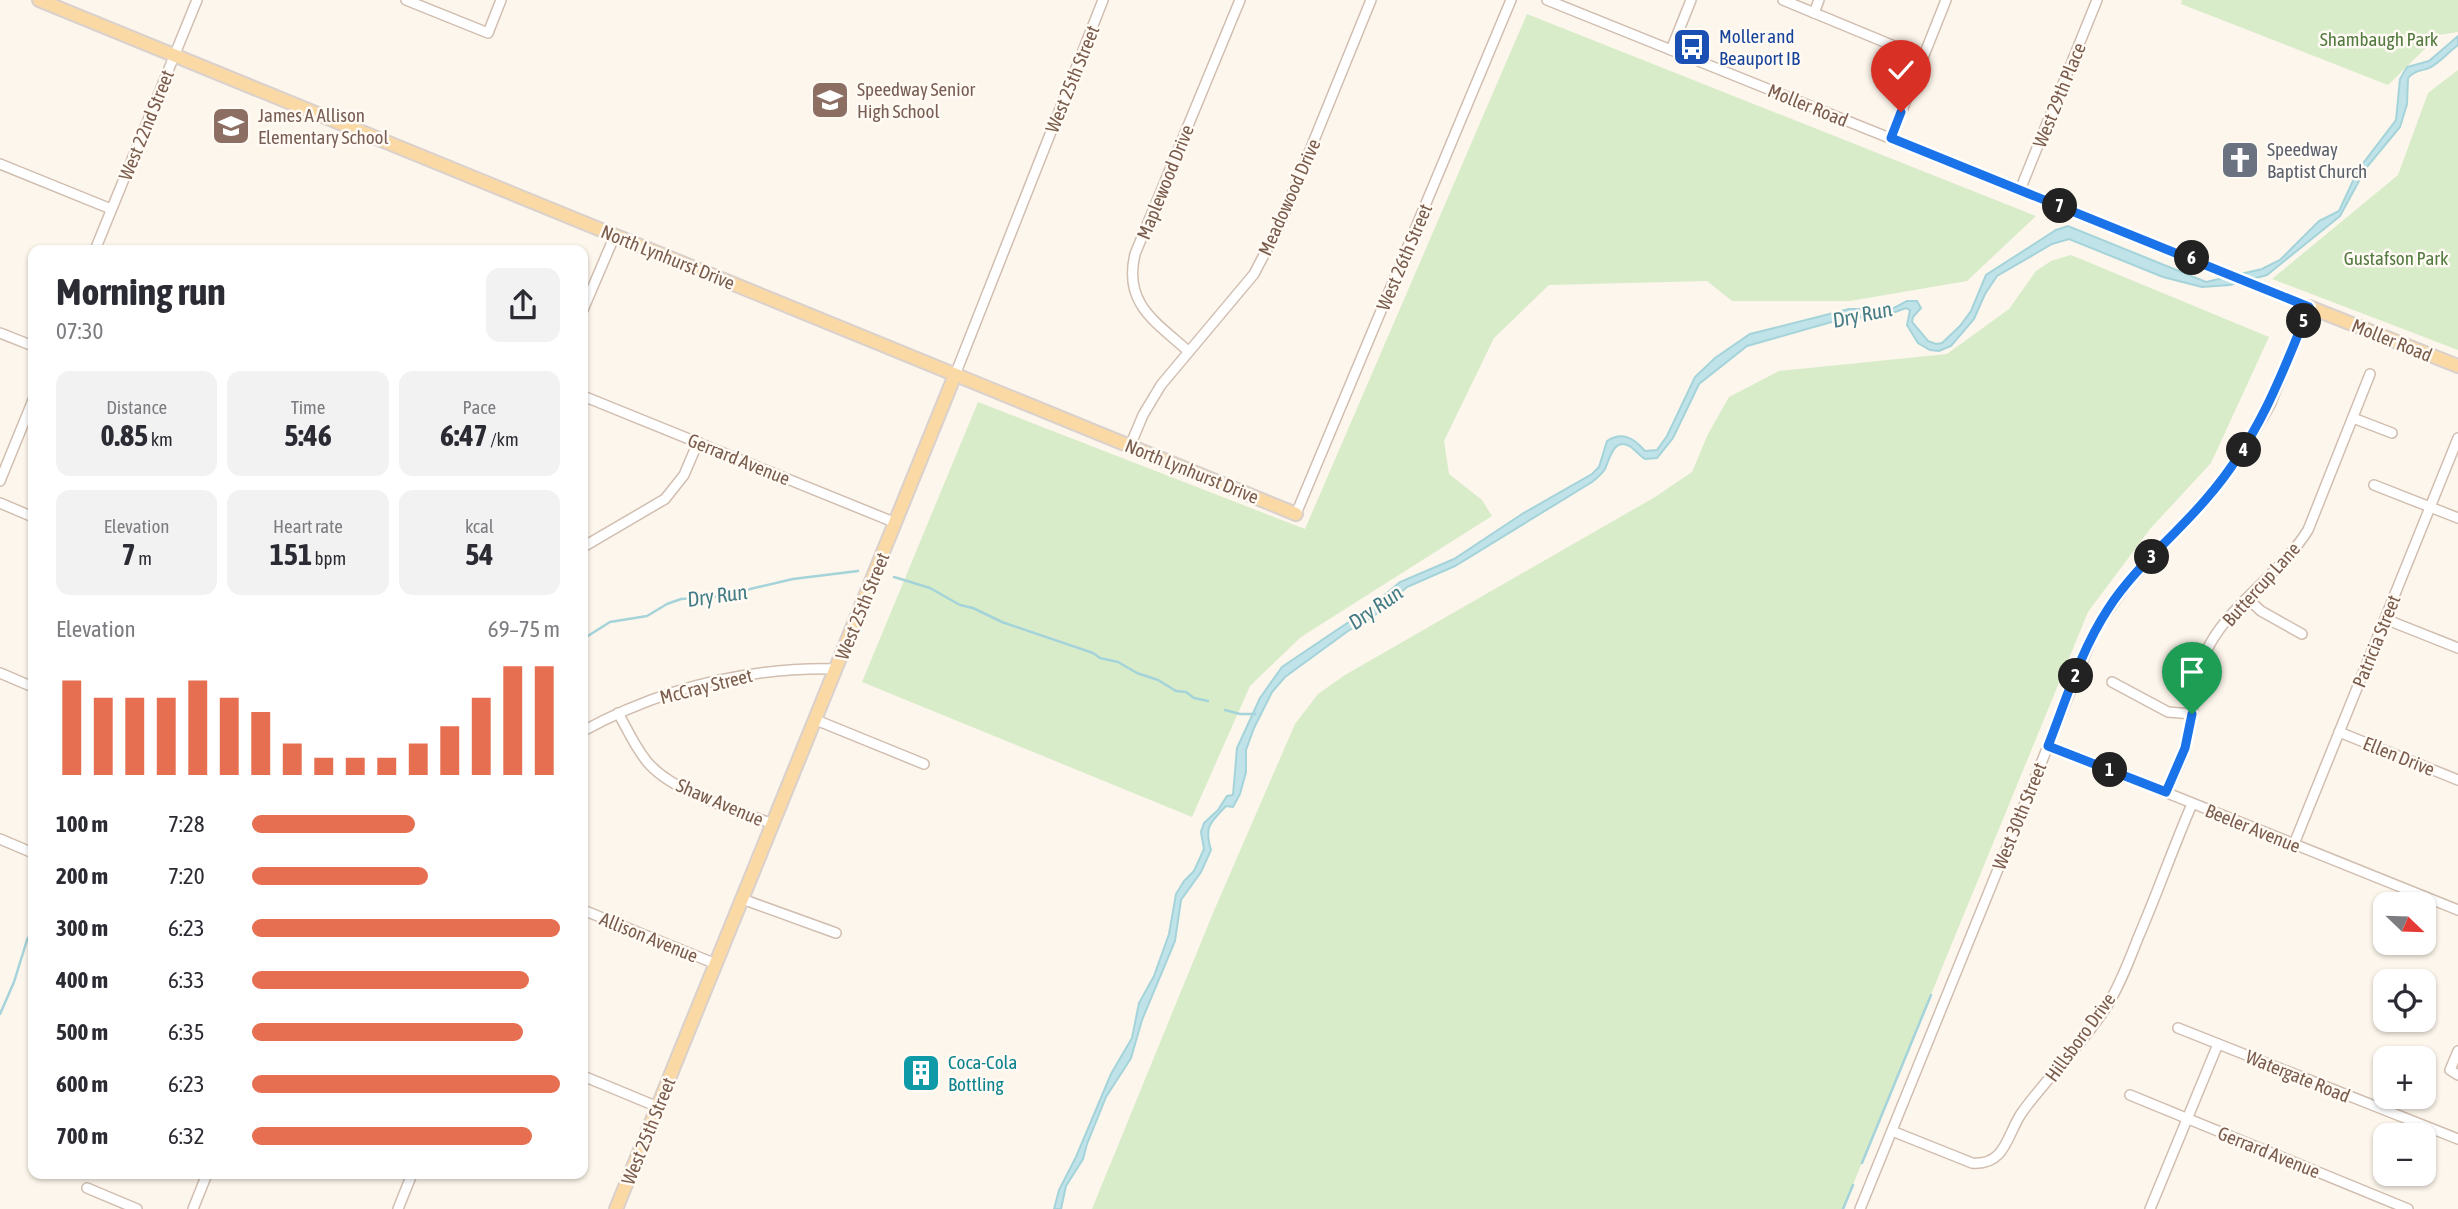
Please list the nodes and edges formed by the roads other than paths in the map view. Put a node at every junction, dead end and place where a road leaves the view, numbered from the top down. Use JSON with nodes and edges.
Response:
{"nodes":[{"id":1,"x":39,"y":0,"type":"edge"},
{"id":2,"x":197,"y":0,"type":"edge"},
{"id":3,"x":406,"y":0,"type":"edge"},
{"id":4,"x":501,"y":0,"type":"edge"},
{"id":5,"x":1103,"y":0,"type":"edge"},
{"id":6,"x":1240,"y":0,"type":"edge"},
{"id":7,"x":1371,"y":0,"type":"edge"},
{"id":8,"x":1511,"y":0,"type":"edge"},
{"id":9,"x":1547,"y":0,"type":"edge"},
{"id":10,"x":1691,"y":0,"type":"edge"},
{"id":11,"x":1783,"y":0,"type":"edge"},
{"id":12,"x":1819,"y":0,"type":"edge"},
{"id":13,"x":1946,"y":0,"type":"edge"},
{"id":14,"x":2097,"y":0,"type":"edge"},
{"id":15,"x":1814,"y":13,"type":"junction"},
{"id":16,"x":1671,"y":50,"type":"junction"},
{"id":17,"x":174,"y":55,"type":"junction"},
{"id":18,"x":1923,"y":58,"type":"junction"},
{"id":19,"x":1891,"y":138,"type":"junction"},
{"id":20,"x":0,"y":164,"type":"edge"},
{"id":21,"x":2020,"y":190,"type":"junction"},
{"id":22,"x":111,"y":209,"type":"junction"},
{"id":23,"x":615,"y":235,"type":"junction"},
{"id":24,"x":97,"y":245,"type":"edge"},
{"id":25,"x":588,"y":298,"type":"edge"},
{"id":26,"x":2309,"y":307,"type":"junction"},
{"id":27,"x":0,"y":333,"type":"edge"},
{"id":28,"x":28,"y":344,"type":"edge"},
{"id":29,"x":1188,"y":351,"type":"junction"},
{"id":30,"x":2458,"y":366,"type":"edge"},
{"id":31,"x":2370,"y":374,"type":"dead end"},
{"id":32,"x":955,"y":375,"type":"junction"},
{"id":33,"x":588,"y":398,"type":"edge"},
{"id":34,"x":28,"y":412,"type":"edge"},
{"id":35,"x":2353,"y":418,"type":"junction"},
{"id":36,"x":2392,"y":433,"type":"dead end"},
{"id":37,"x":2458,"y":438,"type":"edge"},
{"id":38,"x":698,"y":442,"type":"junction"},
{"id":39,"x":1130,"y":446,"type":"junction"},
{"id":40,"x":0,"y":481,"type":"edge"},
{"id":41,"x":2374,"y":485,"type":"dead end"},
{"id":42,"x":0,"y":503,"type":"edge"},
{"id":43,"x":2430,"y":507,"type":"junction"},
{"id":44,"x":1296,"y":514,"type":"joint"},
{"id":45,"x":28,"y":515,"type":"edge"},
{"id":46,"x":2458,"y":518,"type":"edge"},
{"id":47,"x":896,"y":523,"type":"junction"},
{"id":48,"x":588,"y":544,"type":"edge"},
{"id":49,"x":2248,"y":599,"type":"junction"},
{"id":50,"x":2385,"y":619,"type":"junction"},
{"id":51,"x":2302,"y":634,"type":"dead end"},
{"id":52,"x":2458,"y":648,"type":"edge"},
{"id":53,"x":836,"y":669,"type":"junction"},
{"id":54,"x":0,"y":673,"type":"edge"},
{"id":55,"x":2112,"y":682,"type":"dead end"},
{"id":56,"x":28,"y":685,"type":"edge"},
{"id":57,"x":618,"y":713,"type":"junction"},
{"id":58,"x":2192,"y":714,"type":"junction"},
{"id":59,"x":816,"y":720,"type":"junction"},
{"id":60,"x":588,"y":728,"type":"edge"},
{"id":61,"x":2339,"y":732,"type":"junction"},
{"id":62,"x":2048,"y":746,"type":"junction"},
{"id":63,"x":924,"y":764,"type":"dead end"},
{"id":64,"x":2458,"y":780,"type":"edge"},
{"id":65,"x":2166,"y":792,"type":"junction"},
{"id":66,"x":2192,"y":804,"type":"junction"},
{"id":67,"x":773,"y":824,"type":"junction"},
{"id":68,"x":0,"y":839,"type":"edge"},
{"id":69,"x":2294,"y":844,"type":"junction"},
{"id":70,"x":28,"y":851,"type":"edge"},
{"id":71,"x":742,"y":899,"type":"junction"},
{"id":72,"x":2458,"y":910,"type":"edge"},
{"id":73,"x":588,"y":912,"type":"edge"},
{"id":74,"x":836,"y":933,"type":"dead end"},
{"id":75,"x":716,"y":964,"type":"junction"},
{"id":76,"x":2178,"y":1028,"type":"dead end"},
{"id":77,"x":2218,"y":1044,"type":"junction"},
{"id":78,"x":2458,"y":1051,"type":"edge"},
{"id":79,"x":2458,"y":1075,"type":"edge"},
{"id":80,"x":588,"y":1078,"type":"edge"},
{"id":81,"x":2130,"y":1095,"type":"dead end"},
{"id":82,"x":658,"y":1107,"type":"junction"},
{"id":83,"x":2187,"y":1118,"type":"junction"},
{"id":84,"x":1892,"y":1131,"type":"junction"},
{"id":85,"x":2458,"y":1139,"type":"edge"},
{"id":86,"x":205,"y":1179,"type":"edge"},
{"id":87,"x":410,"y":1179,"type":"edge"},
{"id":88,"x":87,"y":1188,"type":"dead end"},
{"id":89,"x":137,"y":1209,"type":"edge"},
{"id":90,"x":193,"y":1209,"type":"edge"},
{"id":91,"x":398,"y":1209,"type":"edge"},
{"id":92,"x":616,"y":1209,"type":"edge"},
{"id":93,"x":1860,"y":1209,"type":"edge"},
{"id":94,"x":2150,"y":1209,"type":"edge"},
{"id":95,"x":2408,"y":1209,"type":"edge"}],
"edges":[{"from":1,"to":17,"type":"main road","name":"North Lynhurst Drive"},
{"from":2,"to":17,"type":"street","name":"West 22nd Street"},
{"from":3,"to":4,"type":"street"},
{"from":5,"to":32,"type":"street","name":"West 25th Street"},
{"from":6,"to":29,"type":"street","name":"Maplewood Drive"},
{"from":7,"to":29,"type":"street","name":"Meadowood Drive"},
{"from":8,"to":44,"type":"street","name":"West 26th Street"},
{"from":9,"to":16,"type":"street","name":"Moller Road"},
{"from":10,"to":16,"type":"street"},
{"from":11,"to":15,"type":"street"},
{"from":12,"to":15,"type":"street"},
{"from":13,"to":18,"type":"street"},
{"from":14,"to":21,"type":"street","name":"West 29th Place"},
{"from":15,"to":18,"type":"street"},
{"from":16,"to":19,"type":"street","name":"Moller Road"},
{"from":17,"to":22,"type":"street","name":"West 22nd Street"},
{"from":17,"to":23,"type":"main road","name":"North Lynhurst Drive"},
{"from":18,"to":19,"type":"street"},
{"from":19,"to":21,"type":"street","name":"Moller Road"},
{"from":20,"to":22,"type":"street"},
{"from":21,"to":26,"type":"street","name":"Moller Road"},
{"from":22,"to":24,"type":"street","name":"West 22nd Street"},
{"from":23,"to":25,"type":"street"},
{"from":23,"to":32,"type":"main road","name":"North Lynhurst Drive"},
{"from":26,"to":30,"type":"main road","name":"Moller Road"},
{"from":26,"to":62,"type":"street","name":"West 30th Street"},
{"from":27,"to":28,"type":"street"},
{"from":29,"to":39,"type":"street","name":"Meadowood Drive"},
{"from":31,"to":35,"type":"street","name":"Buttercup Lane"},
{"from":32,"to":39,"type":"main road","name":"North Lynhurst Drive"},
{"from":32,"to":47,"type":"main road","name":"West 25th Street"},
{"from":33,"to":38,"type":"street","name":"Gerrard Avenue"},
{"from":34,"to":40,"type":"street"},
{"from":35,"to":36,"type":"street"},
{"from":35,"to":49,"type":"street","name":"Buttercup Lane"},
{"from":37,"to":43,"type":"street","name":"Patricia Street"},
{"from":38,"to":47,"type":"street","name":"Gerrard Avenue"},
{"from":38,"to":48,"type":"street"},
{"from":39,"to":44,"type":"main road","name":"North Lynhurst Drive"},
{"from":41,"to":43,"type":"street"},
{"from":42,"to":45,"type":"street"},
{"from":43,"to":46,"type":"street"},
{"from":43,"to":50,"type":"street","name":"Patricia Street"},
{"from":47,"to":53,"type":"main road","name":"West 25th Street"},
{"from":49,"to":51,"type":"street"},
{"from":49,"to":58,"type":"street","name":"Buttercup Lane"},
{"from":50,"to":52,"type":"street"},
{"from":50,"to":61,"type":"street","name":"Patricia Street"},
{"from":53,"to":57,"type":"street","name":"McCray Street"},
{"from":53,"to":59,"type":"main road","name":"West 25th Street"},
{"from":54,"to":56,"type":"street"},
{"from":55,"to":58,"type":"street"},
{"from":57,"to":60,"type":"street","name":"McCray Street"},
{"from":57,"to":67,"type":"street","name":"Shaw Avenue"},
{"from":58,"to":65,"type":"street","name":"Buttercup Lane"},
{"from":59,"to":63,"type":"street"},
{"from":59,"to":67,"type":"main road","name":"West 25th Street"},
{"from":61,"to":64,"type":"street","name":"Ellen Drive"},
{"from":61,"to":69,"type":"street","name":"Patricia Street"},
{"from":62,"to":65,"type":"street","name":"Beeler Avenue"},
{"from":62,"to":84,"type":"street","name":"West 30th Street"},
{"from":65,"to":66,"type":"street","name":"Beeler Avenue"},
{"from":66,"to":69,"type":"street","name":"Beeler Avenue"},
{"from":66,"to":84,"type":"street","name":"Hillsboro Drive"},
{"from":67,"to":71,"type":"main road","name":"West 25th Street"},
{"from":68,"to":70,"type":"street"},
{"from":69,"to":72,"type":"street","name":"Beeler Avenue"},
{"from":71,"to":74,"type":"street"},
{"from":71,"to":75,"type":"main road","name":"West 25th Street"},
{"from":73,"to":75,"type":"street","name":"Allison Avenue"},
{"from":75,"to":82,"type":"main road","name":"West 25th Street"},
{"from":76,"to":77,"type":"street","name":"Watergate Road"},
{"from":77,"to":83,"type":"street"},
{"from":77,"to":85,"type":"street","name":"Watergate Road"},
{"from":78,"to":79,"type":"street"},
{"from":80,"to":82,"type":"street"},
{"from":81,"to":83,"type":"street","name":"Gerrard Avenue"},
{"from":82,"to":92,"type":"main road","name":"West 25th Street"},
{"from":83,"to":94,"type":"street"},
{"from":83,"to":95,"type":"street","name":"Gerrard Avenue"},
{"from":84,"to":93,"type":"street","name":"West 30th Street"},
{"from":86,"to":90,"type":"street"},
{"from":87,"to":91,"type":"street"},
{"from":88,"to":89,"type":"street"}]}
